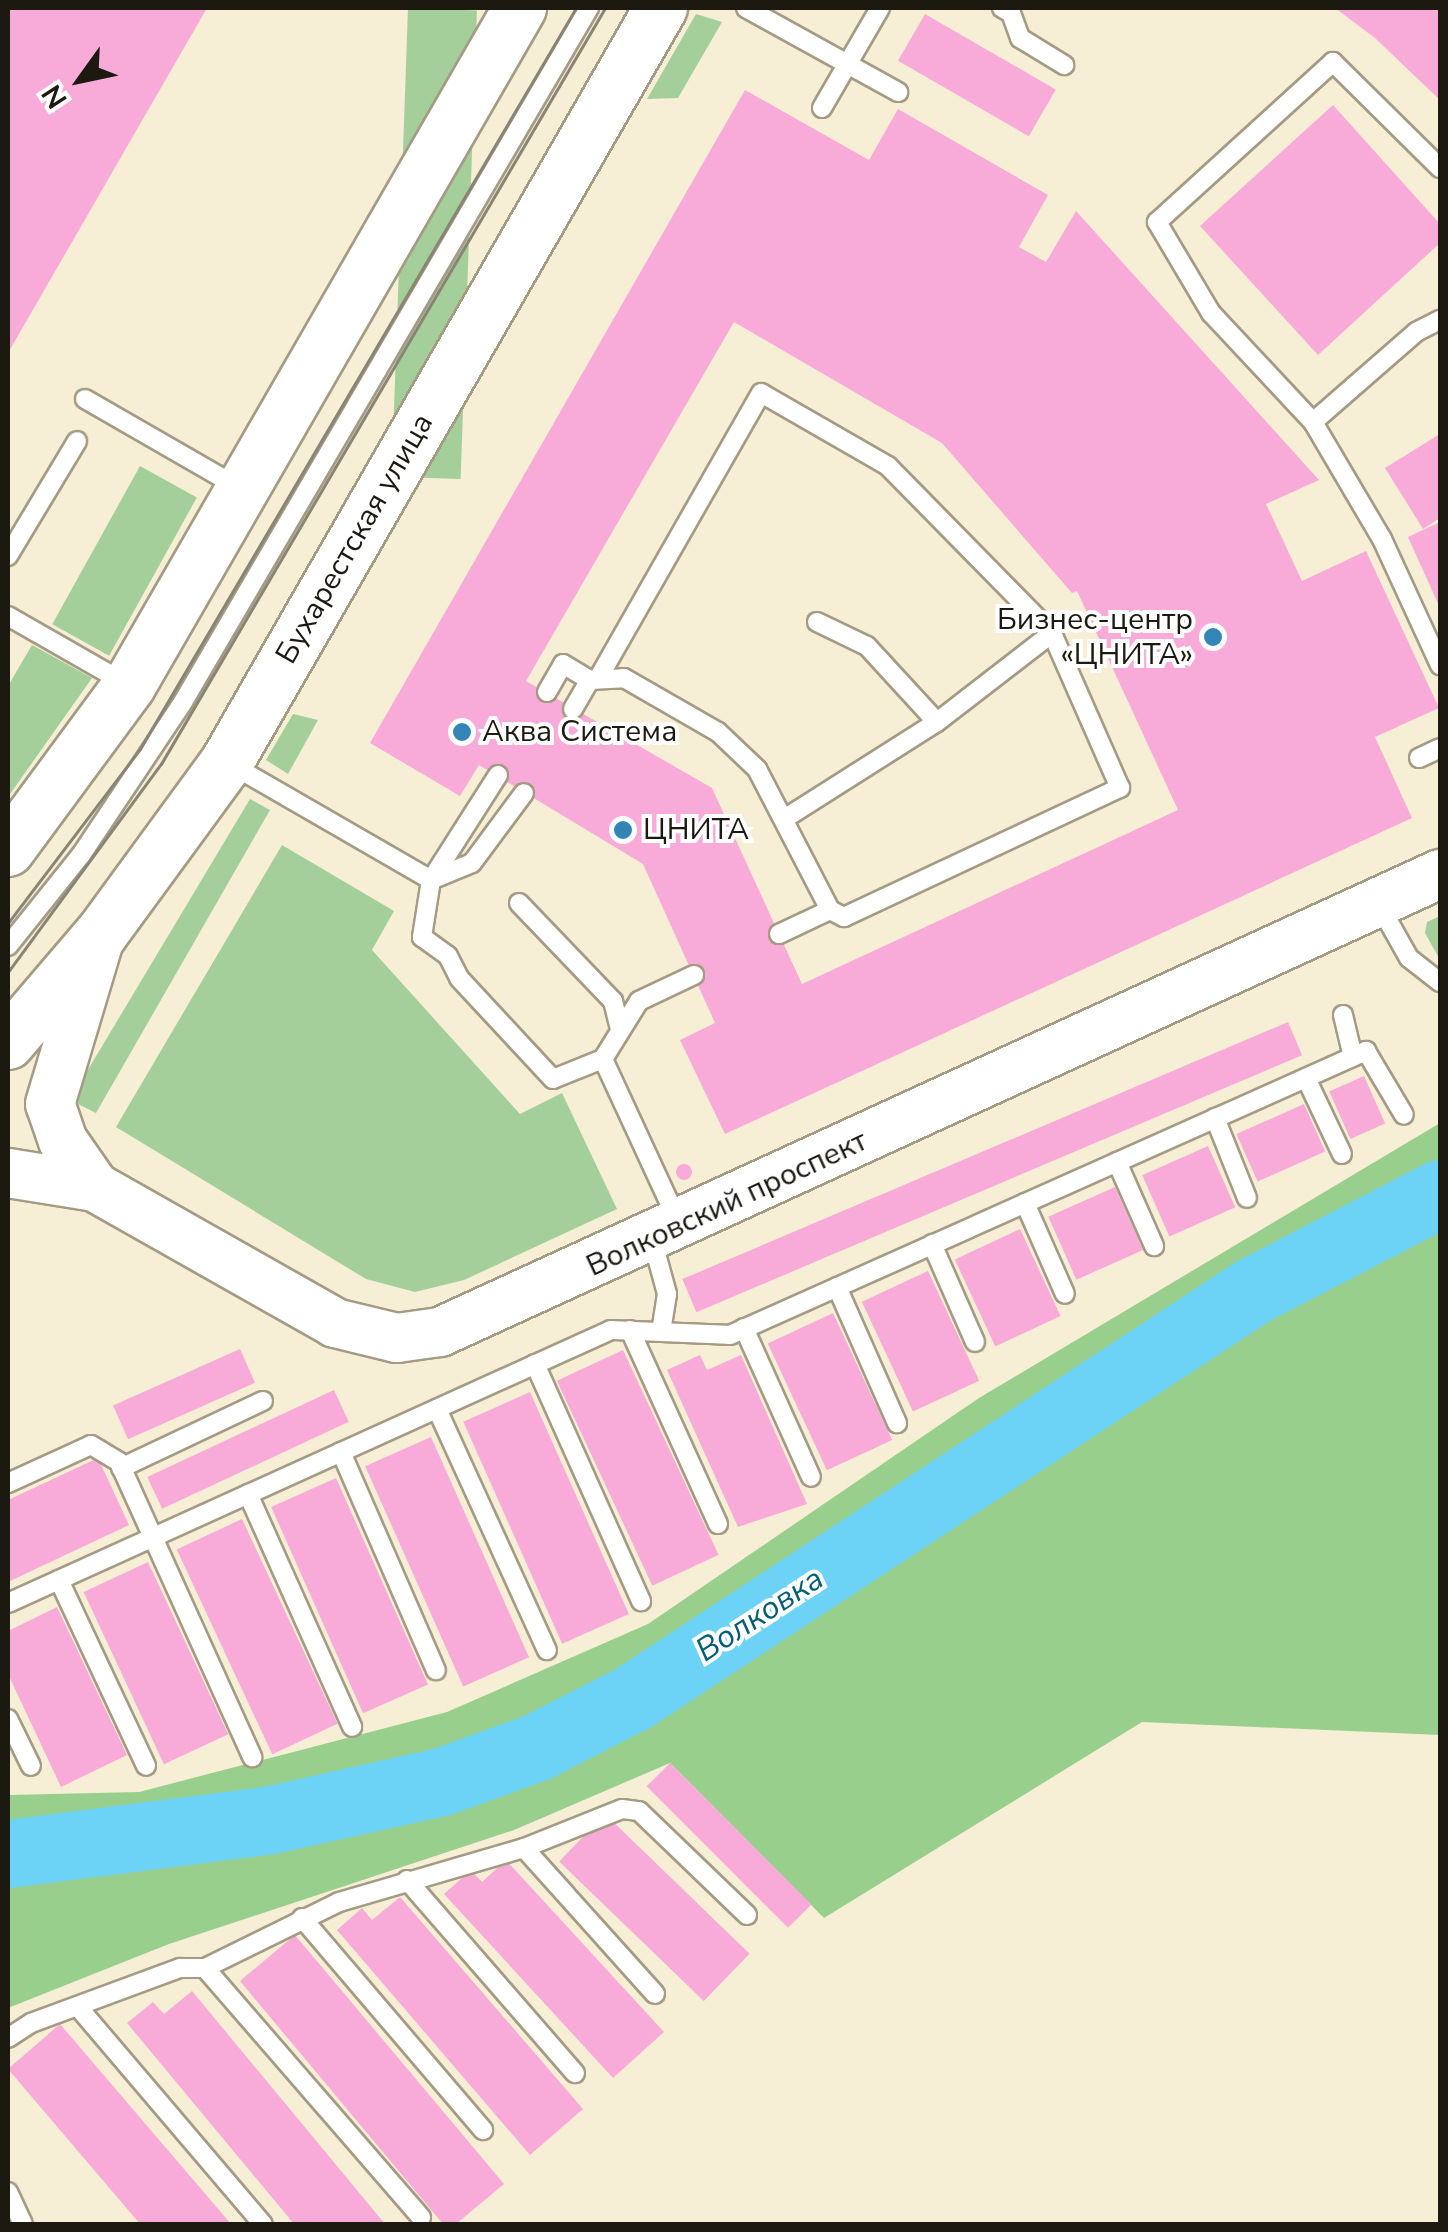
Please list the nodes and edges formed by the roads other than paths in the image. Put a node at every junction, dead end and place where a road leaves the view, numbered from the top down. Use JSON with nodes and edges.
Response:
{"nodes":[{"id":1,"x":520,"y":8,"type":"edge"},
{"id":2,"x":589,"y":8,"type":"edge"},
{"id":3,"x":661,"y":8,"type":"edge"},
{"id":4,"x":746,"y":8,"type":"edge"},
{"id":5,"x":880,"y":8,"type":"edge"},
{"id":6,"x":1009,"y":9,"type":"edge"},
{"id":7,"x":848,"y":64,"type":"junction"},
{"id":8,"x":1064,"y":66,"type":"dead end"},
{"id":9,"x":898,"y":92,"type":"dead end"},
{"id":10,"x":822,"y":108,"type":"dead end"},
{"id":11,"x":1440,"y":168,"type":"edge"},
{"id":12,"x":1440,"y":320,"type":"edge"},
{"id":13,"x":85,"y":399,"type":"dead end"},
{"id":14,"x":1313,"y":422,"type":"junction"},
{"id":15,"x":77,"y":441,"type":"dead end"},
{"id":16,"x":245,"y":490,"type":"junction"},
{"id":17,"x":8,"y":556,"type":"edge"},
{"id":18,"x":8,"y":616,"type":"edge"},
{"id":19,"x":818,"y":622,"type":"dead end"},
{"id":20,"x":1052,"y":633,"type":"junction"},
{"id":21,"x":1440,"y":665,"type":"edge"},
{"id":22,"x":594,"y":680,"type":"junction"},
{"id":23,"x":130,"y":686,"type":"junction"},
{"id":24,"x":547,"y":692,"type":"dead end"},
{"id":25,"x":573,"y":710,"type":"dead end"},
{"id":26,"x":937,"y":722,"type":"junction"},
{"id":27,"x":1440,"y":748,"type":"edge"},
{"id":28,"x":1420,"y":758,"type":"dead end"},
{"id":29,"x":227,"y":762,"type":"junction"},
{"id":30,"x":498,"y":775,"type":"dead end"},
{"id":31,"x":524,"y":792,"type":"dead end"},
{"id":32,"x":784,"y":819,"type":"junction"},
{"id":33,"x":8,"y":850,"type":"edge"},
{"id":34,"x":1440,"y":874,"type":"edge"},
{"id":35,"x":431,"y":880,"type":"junction"},
{"id":36,"x":519,"y":903,"type":"dead end"},
{"id":37,"x":1378,"y":903,"type":"junction"},
{"id":38,"x":830,"y":910,"type":"junction"},
{"id":39,"x":102,"y":933,"type":"junction"},
{"id":40,"x":779,"y":934,"type":"dead end"},
{"id":41,"x":8,"y":946,"type":"edge"},
{"id":42,"x":694,"y":975,"type":"dead end"},
{"id":43,"x":1440,"y":982,"type":"edge"},
{"id":44,"x":1342,"y":1016,"type":"dead end"},
{"id":45,"x":620,"y":1030,"type":"junction"},
{"id":46,"x":8,"y":1043,"type":"edge"},
{"id":47,"x":1353,"y":1057,"type":"junction"},
{"id":48,"x":604,"y":1059,"type":"junction"},
{"id":49,"x":1306,"y":1078,"type":"junction"},
{"id":50,"x":1404,"y":1115,"type":"dead end"},
{"id":51,"x":1215,"y":1118,"type":"junction"},
{"id":52,"x":1342,"y":1154,"type":"dead end"},
{"id":53,"x":1117,"y":1162,"type":"junction"},
{"id":54,"x":8,"y":1172,"type":"edge"},
{"id":55,"x":94,"y":1187,"type":"junction"},
{"id":56,"x":1247,"y":1198,"type":"dead end"},
{"id":57,"x":1025,"y":1203,"type":"junction"},
{"id":58,"x":666,"y":1232,"type":"junction"},
{"id":59,"x":932,"y":1244,"type":"junction"},
{"id":60,"x":1154,"y":1246,"type":"dead end"},
{"id":61,"x":837,"y":1287,"type":"junction"},
{"id":62,"x":1065,"y":1294,"type":"dead end"},
{"id":63,"x":744,"y":1328,"type":"junction"},
{"id":64,"x":630,"y":1330,"type":"junction"},
{"id":65,"x":661,"y":1330,"type":"junction"},
{"id":66,"x":976,"y":1342,"type":"dead end"},
{"id":67,"x":535,"y":1364,"type":"junction"},
{"id":68,"x":264,"y":1401,"type":"dead end"},
{"id":69,"x":437,"y":1409,"type":"junction"},
{"id":70,"x":898,"y":1423,"type":"dead end"},
{"id":71,"x":341,"y":1452,"type":"junction"},
{"id":72,"x":121,"y":1468,"type":"junction"},
{"id":73,"x":811,"y":1478,"type":"dead end"},
{"id":74,"x":8,"y":1483,"type":"edge"},
{"id":75,"x":248,"y":1494,"type":"junction"},
{"id":76,"x":718,"y":1524,"type":"dead end"},
{"id":77,"x":153,"y":1538,"type":"junction"},
{"id":78,"x":59,"y":1580,"type":"junction"},
{"id":79,"x":641,"y":1601,"type":"dead end"},
{"id":80,"x":8,"y":1604,"type":"edge"},
{"id":81,"x":547,"y":1650,"type":"dead end"},
{"id":82,"x":436,"y":1670,"type":"dead end"},
{"id":83,"x":8,"y":1719,"type":"edge"},
{"id":84,"x":352,"y":1728,"type":"dead end"},
{"id":85,"x":252,"y":1758,"type":"dead end"},
{"id":86,"x":31,"y":1766,"type":"dead end"},
{"id":87,"x":146,"y":1766,"type":"dead end"},
{"id":88,"x":524,"y":1848,"type":"junction"},
{"id":89,"x":407,"y":1880,"type":"junction"},
{"id":90,"x":748,"y":1914,"type":"dead end"},
{"id":91,"x":302,"y":1918,"type":"junction"},
{"id":92,"x":206,"y":1968,"type":"junction"},
{"id":93,"x":656,"y":1994,"type":"dead end"},
{"id":94,"x":78,"y":2006,"type":"junction"},
{"id":95,"x":8,"y":2038,"type":"edge"},
{"id":96,"x":575,"y":2074,"type":"dead end"},
{"id":97,"x":484,"y":2130,"type":"dead end"},
{"id":98,"x":8,"y":2192,"type":"edge"},
{"id":99,"x":420,"y":2216,"type":"dead end"},
{"id":100,"x":23,"y":2224,"type":"edge"},
{"id":101,"x":263,"y":2224,"type":"edge"}],
"edges":[{"from":1,"to":16,"type":"main road"},
{"from":2,"to":41,"type":"lane"},
{"from":3,"to":29,"type":"main road","name":"Бухарестская улица"},
{"from":4,"to":7,"type":"lane"},
{"from":5,"to":7,"type":"lane"},
{"from":6,"to":8,"type":"lane"},
{"from":7,"to":9,"type":"lane"},
{"from":7,"to":10,"type":"lane"},
{"from":11,"to":14,"type":"lane"},
{"from":12,"to":14,"type":"lane"},
{"from":13,"to":16,"type":"lane"},
{"from":14,"to":21,"type":"lane"},
{"from":15,"to":17,"type":"lane"},
{"from":16,"to":23,"type":"main road"},
{"from":18,"to":23,"type":"lane"},
{"from":19,"to":26,"type":"lane"},
{"from":20,"to":22,"type":"lane"},
{"from":20,"to":26,"type":"lane"},
{"from":20,"to":38,"type":"lane"},
{"from":22,"to":24,"type":"lane"},
{"from":22,"to":25,"type":"lane"},
{"from":22,"to":32,"type":"lane"},
{"from":23,"to":33,"type":"main road"},
{"from":26,"to":32,"type":"lane"},
{"from":27,"to":28,"type":"lane"},
{"from":29,"to":35,"type":"lane"},
{"from":29,"to":39,"type":"main road","name":"Бухарестская улица"},
{"from":30,"to":35,"type":"lane"},
{"from":31,"to":35,"type":"lane"},
{"from":32,"to":38,"type":"lane"},
{"from":34,"to":37,"type":"street","name":"Волковский проспект"},
{"from":35,"to":48,"type":"lane"},
{"from":36,"to":45,"type":"lane"},
{"from":37,"to":43,"type":"lane"},
{"from":37,"to":58,"type":"street","name":"Волковский проспект"},
{"from":38,"to":40,"type":"lane"},
{"from":39,"to":46,"type":"main road","name":"Бухарестская улица"},
{"from":39,"to":55,"type":"street"},
{"from":42,"to":45,"type":"lane"},
{"from":44,"to":47,"type":"lane"},
{"from":45,"to":48,"type":"lane"},
{"from":47,"to":49,"type":"lane"},
{"from":47,"to":50,"type":"lane"},
{"from":48,"to":58,"type":"lane"},
{"from":49,"to":51,"type":"lane"},
{"from":49,"to":52,"type":"lane"},
{"from":51,"to":53,"type":"lane"},
{"from":51,"to":56,"type":"lane"},
{"from":53,"to":57,"type":"lane"},
{"from":53,"to":60,"type":"lane"},
{"from":54,"to":55,"type":"street","name":"Волковский проспект"},
{"from":55,"to":58,"type":"street","name":"Волковский проспект"},
{"from":57,"to":59,"type":"lane"},
{"from":57,"to":62,"type":"lane"},
{"from":58,"to":65,"type":"lane"},
{"from":59,"to":61,"type":"lane"},
{"from":59,"to":66,"type":"lane"},
{"from":61,"to":63,"type":"lane"},
{"from":61,"to":70,"type":"lane"},
{"from":63,"to":65,"type":"lane"},
{"from":63,"to":73,"type":"lane"},
{"from":64,"to":65,"type":"lane"},
{"from":64,"to":67,"type":"lane"},
{"from":64,"to":76,"type":"lane"},
{"from":67,"to":69,"type":"lane"},
{"from":67,"to":79,"type":"lane"},
{"from":68,"to":72,"type":"lane"},
{"from":69,"to":71,"type":"lane"},
{"from":69,"to":81,"type":"lane"},
{"from":71,"to":75,"type":"lane"},
{"from":71,"to":82,"type":"lane"},
{"from":72,"to":74,"type":"lane"},
{"from":72,"to":77,"type":"lane"},
{"from":75,"to":77,"type":"lane"},
{"from":75,"to":84,"type":"lane"},
{"from":77,"to":78,"type":"lane"},
{"from":77,"to":85,"type":"lane"},
{"from":78,"to":80,"type":"lane"},
{"from":78,"to":87,"type":"lane"},
{"from":83,"to":86,"type":"lane"},
{"from":88,"to":89,"type":"lane"},
{"from":88,"to":90,"type":"lane"},
{"from":88,"to":93,"type":"lane"},
{"from":89,"to":91,"type":"lane"},
{"from":89,"to":96,"type":"lane"},
{"from":91,"to":92,"type":"lane"},
{"from":91,"to":97,"type":"lane"},
{"from":92,"to":94,"type":"lane"},
{"from":92,"to":99,"type":"lane"},
{"from":94,"to":95,"type":"lane"},
{"from":94,"to":101,"type":"lane"},
{"from":98,"to":100,"type":"lane"}]}
